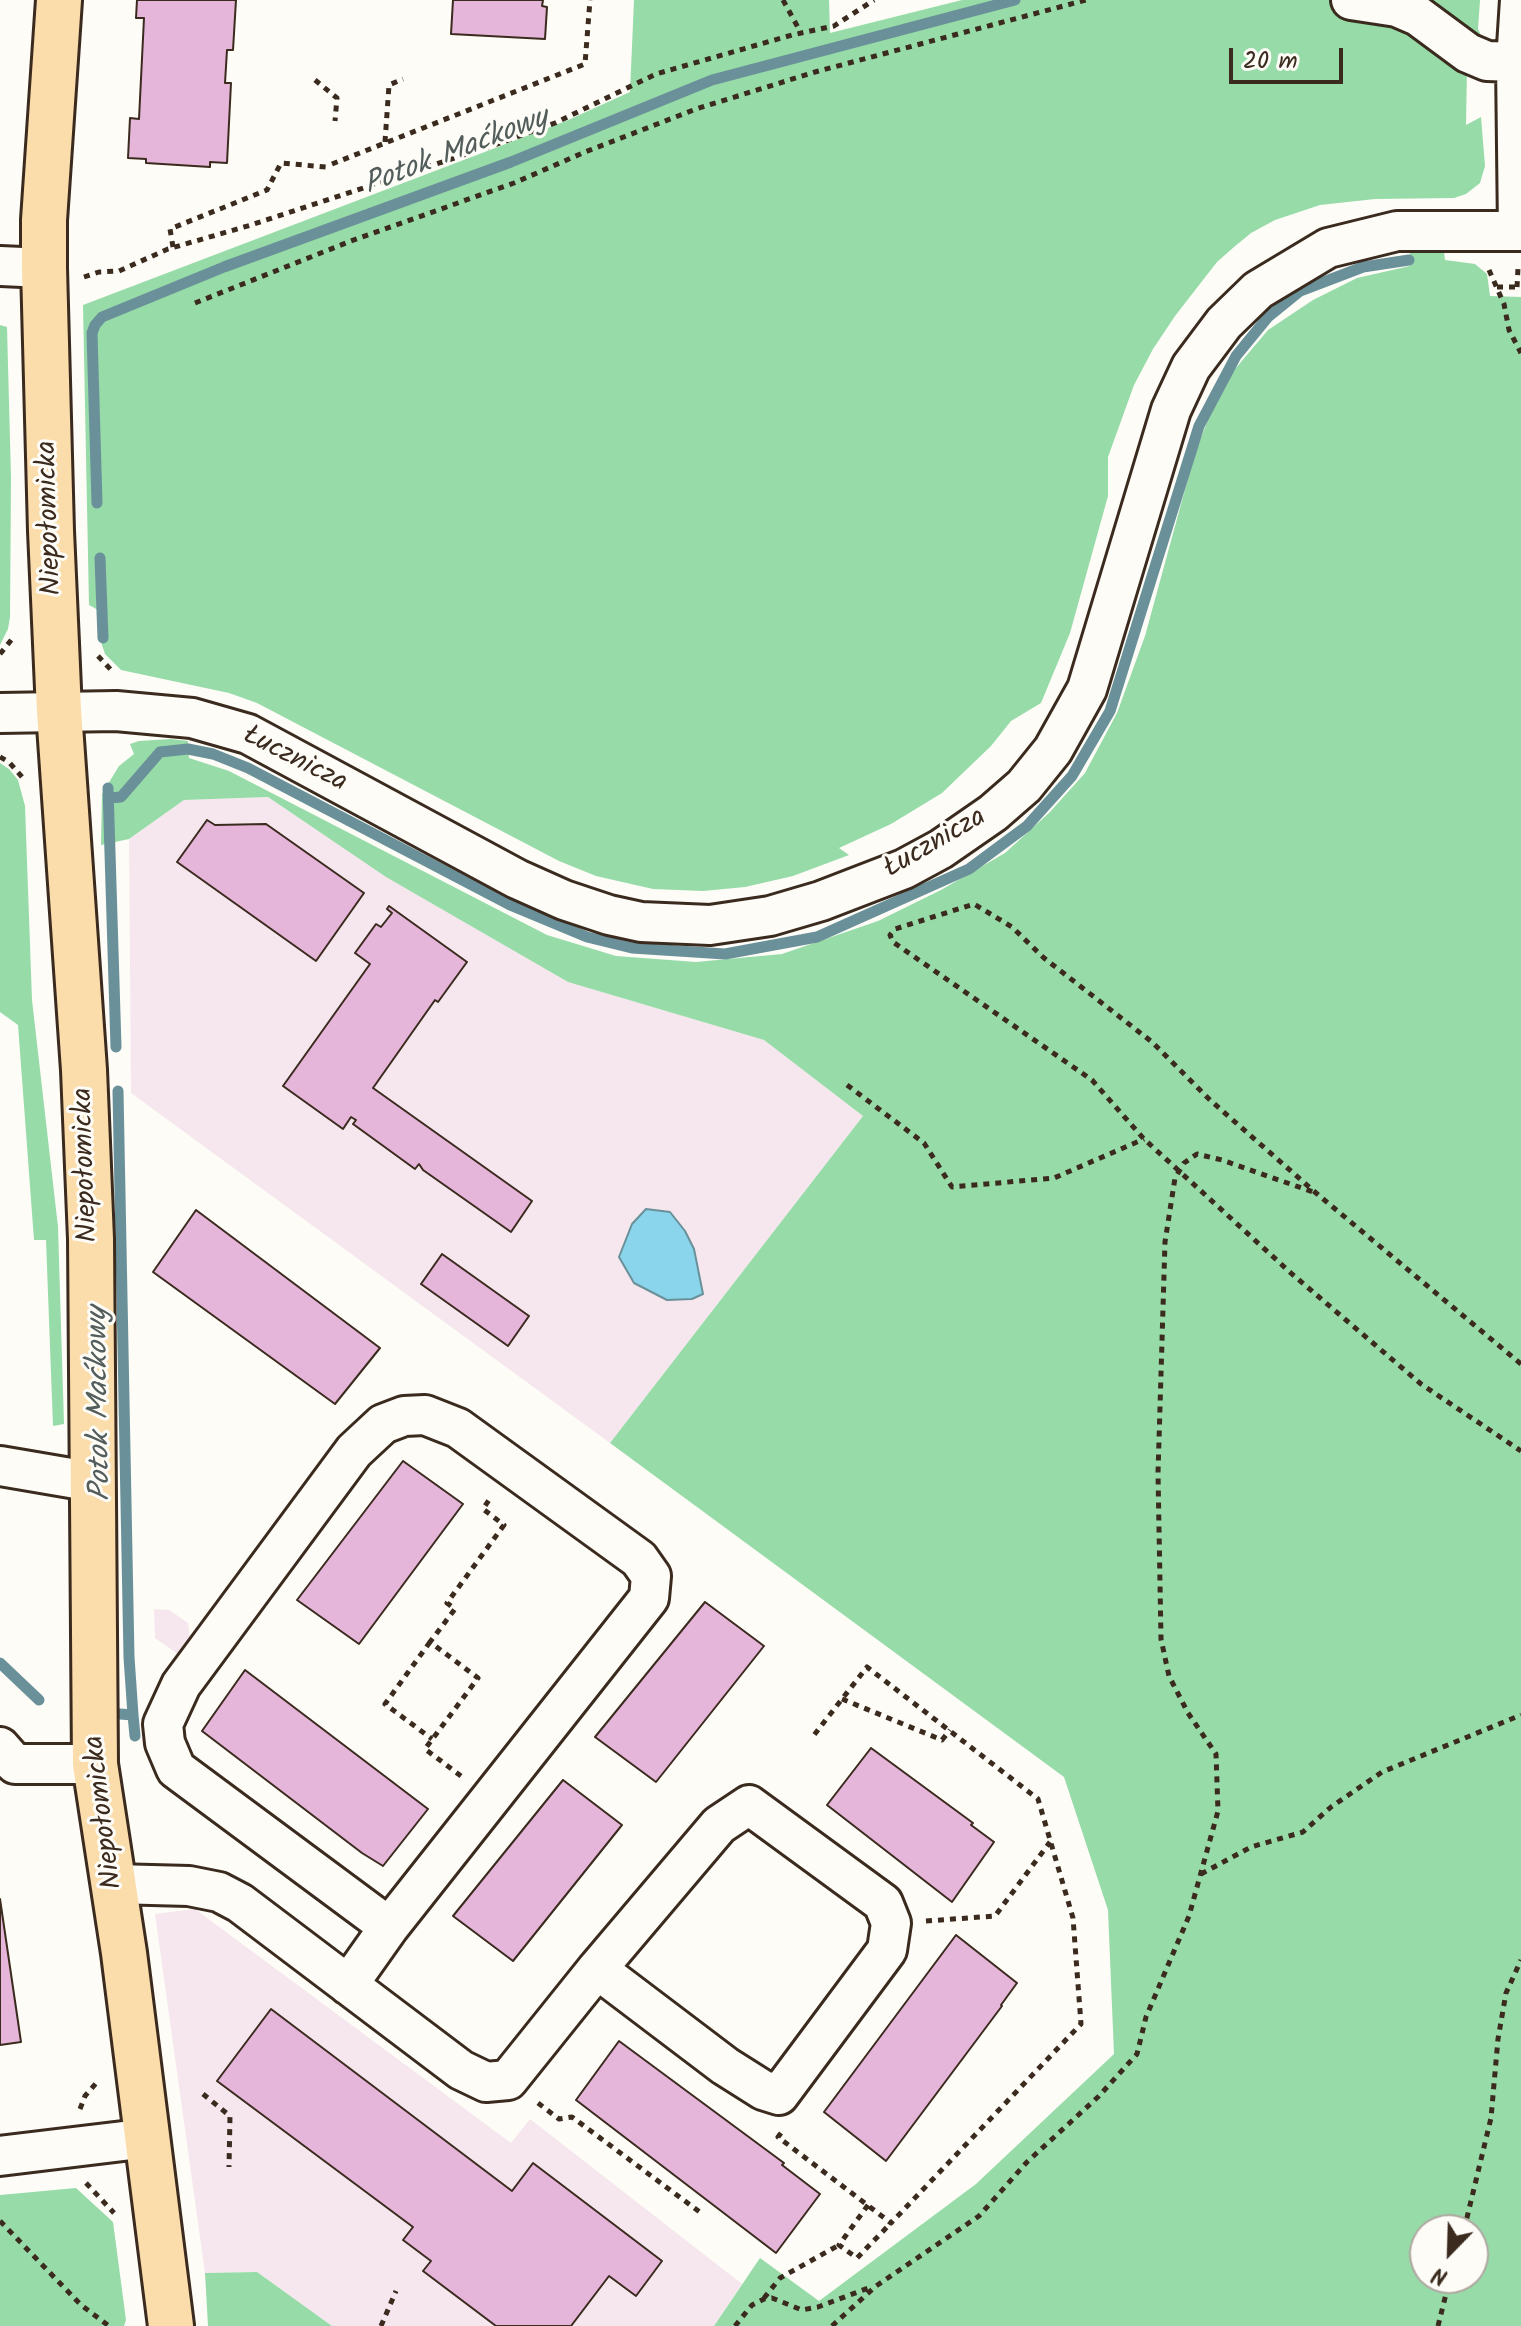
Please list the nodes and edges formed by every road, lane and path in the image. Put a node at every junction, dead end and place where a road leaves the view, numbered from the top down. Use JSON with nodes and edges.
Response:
{"nodes":[{"id":1,"x":59,"y":0,"type":"edge"},
{"id":2,"x":590,"y":0,"type":"edge"},
{"id":3,"x":783,"y":0,"type":"edge"},
{"id":4,"x":874,"y":0,"type":"edge"},
{"id":5,"x":1086,"y":0,"type":"edge"},
{"id":6,"x":1351,"y":0,"type":"edge"},
{"id":7,"x":1520,"y":0,"type":"edge"},
{"id":8,"x":801,"y":33,"type":"junction"},
{"id":9,"x":1516,"y":62,"type":"junction"},
{"id":10,"x":403,"y":79,"type":"dead end"},
{"id":11,"x":315,"y":80,"type":"dead end"},
{"id":12,"x":335,"y":121,"type":"dead end"},
{"id":13,"x":385,"y":142,"type":"junction"},
{"id":14,"x":332,"y":164,"type":"dead end"},
{"id":15,"x":326,"y":167,"type":"dead end"},
{"id":16,"x":1519,"y":231,"type":"edge"},
{"id":17,"x":173,"y":247,"type":"junction"},
{"id":18,"x":0,"y":266,"type":"edge"},
{"id":19,"x":62,"y":278,"type":"junction"},
{"id":20,"x":1521,"y":287,"type":"edge"},
{"id":21,"x":195,"y":303,"type":"dead end"},
{"id":22,"x":1521,"y":353,"type":"edge"},
{"id":23,"x":59,"y":711,"type":"junction"},
{"id":24,"x":0,"y":713,"type":"edge"},
{"id":25,"x":847,"y":1085,"type":"dead end"},
{"id":26,"x":1144,"y":1139,"type":"junction"},
{"id":27,"x":1179,"y":1169,"type":"junction"},
{"id":28,"x":1316,"y":1193,"type":"junction"},
{"id":29,"x":1521,"y":1364,"type":"edge"},
{"id":30,"x":1521,"y":1451,"type":"edge"},
{"id":31,"x":0,"y":1466,"type":"edge"},
{"id":32,"x":94,"y":1482,"type":"junction"},
{"id":33,"x":495,"y":1492,"type":"dead end"},
{"id":34,"x":430,"y":1642,"type":"junction"},
{"id":35,"x":842,"y":1699,"type":"junction"},
{"id":36,"x":1521,"y":1715,"type":"edge"},
{"id":37,"x":950,"y":1730,"type":"junction"},
{"id":38,"x":814,"y":1735,"type":"dead end"},
{"id":39,"x":432,"y":1739,"type":"junction"},
{"id":40,"x":0,"y":1747,"type":"edge"},
{"id":41,"x":95,"y":1764,"type":"junction"},
{"id":42,"x":491,"y":1798,"type":"junction"},
{"id":43,"x":1051,"y":1841,"type":"junction"},
{"id":44,"x":1201,"y":1874,"type":"junction"},
{"id":45,"x":114,"y":1884,"type":"junction"},
{"id":46,"x":891,"y":1923,"type":"junction"},
{"id":47,"x":389,"y":1927,"type":"junction"},
{"id":48,"x":1521,"y":1960,"type":"edge"},
{"id":49,"x":597,"y":1969,"type":"junction"},
{"id":50,"x":348,"y":1985,"type":"junction"},
{"id":51,"x":203,"y":2094,"type":"dead end"},
{"id":52,"x":785,"y":2128,"type":"dead end"},
{"id":53,"x":148,"y":2138,"type":"junction"},
{"id":54,"x":0,"y":2156,"type":"edge"},
{"id":55,"x":229,"y":2167,"type":"dead end"},
{"id":56,"x":868,"y":2205,"type":"junction"},
{"id":57,"x":1468,"y":2214,"type":"edge"},
{"id":58,"x":0,"y":2221,"type":"edge"},
{"id":59,"x":891,"y":2223,"type":"junction"},
{"id":60,"x":839,"y":2245,"type":"junction"},
{"id":61,"x":876,"y":2286,"type":"junction"},
{"id":62,"x":396,"y":2291,"type":"dead end"},
{"id":63,"x":1446,"y":2294,"type":"edge"},
{"id":64,"x":764,"y":2299,"type":"junction"},
{"id":65,"x":109,"y":2326,"type":"edge"},
{"id":66,"x":171,"y":2326,"type":"edge"},
{"id":67,"x":381,"y":2326,"type":"edge"},
{"id":68,"x":735,"y":2326,"type":"edge"},
{"id":69,"x":832,"y":2326,"type":"edge"},
{"id":70,"x":1438,"y":2326,"type":"edge"}],
"edges":[{"from":1,"to":19,"type":"main road","name":"Niepołomicka"},
{"from":2,"to":13,"type":"path"},
{"from":3,"to":8,"type":"path"},
{"from":4,"to":8,"type":"path"},
{"from":5,"to":21,"type":"path"},
{"from":6,"to":9,"type":"street"},
{"from":7,"to":9,"type":"street"},
{"from":8,"to":17,"type":"path"},
{"from":9,"to":16,"type":"street"},
{"from":10,"to":13,"type":"path"},
{"from":11,"to":12,"type":"path"},
{"from":13,"to":14,"type":"path"},
{"from":15,"to":17,"type":"path"},
{"from":16,"to":23,"type":"street","name":"Łucznicza"},
{"from":17,"to":19,"type":"path"},
{"from":18,"to":19,"type":"street"},
{"from":19,"to":23,"type":"main road","name":"Niepołomicka"},
{"from":20,"to":22,"type":"path"},
{"from":23,"to":24,"type":"street","name":"Łucznicza"},
{"from":23,"to":32,"type":"main road","name":"Niepołomicka"},
{"from":25,"to":26,"type":"path"},
{"from":26,"to":27,"type":"path"},
{"from":26,"to":28,"type":"path"},
{"from":27,"to":28,"type":"path"},
{"from":27,"to":30,"type":"path"},
{"from":27,"to":44,"type":"path"},
{"from":28,"to":29,"type":"path"},
{"from":31,"to":32,"type":"street"},
{"from":32,"to":41,"type":"main road","name":"Niepołomicka"},
{"from":33,"to":34,"type":"path"},
{"from":34,"to":39,"type":"path"},
{"from":34,"to":39,"type":"path"},
{"from":35,"to":37,"type":"path"},
{"from":35,"to":37,"type":"path"},
{"from":35,"to":38,"type":"path"},
{"from":36,"to":44,"type":"path"},
{"from":37,"to":43,"type":"path"},
{"from":39,"to":42,"type":"path"},
{"from":40,"to":41,"type":"street"},
{"from":41,"to":45,"type":"main road","name":"Niepołomicka"},
{"from":42,"to":47,"type":"street"},
{"from":42,"to":47,"type":"street"},
{"from":43,"to":46,"type":"path"},
{"from":43,"to":59,"type":"path"},
{"from":44,"to":61,"type":"path"},
{"from":45,"to":50,"type":"street"},
{"from":45,"to":53,"type":"main road","name":"Niepołomicka"},
{"from":46,"to":49,"type":"street"},
{"from":46,"to":49,"type":"street"},
{"from":47,"to":50,"type":"street"},
{"from":48,"to":57,"type":"path"},
{"from":49,"to":50,"type":"street"},
{"from":51,"to":55,"type":"path"},
{"from":52,"to":56,"type":"path"},
{"from":53,"to":54,"type":"street"},
{"from":53,"to":66,"type":"main road","name":"Niepołomicka"},
{"from":56,"to":59,"type":"path"},
{"from":56,"to":60,"type":"path"},
{"from":58,"to":65,"type":"path"},
{"from":59,"to":60,"type":"path"},
{"from":60,"to":64,"type":"path"},
{"from":61,"to":64,"type":"path"},
{"from":61,"to":69,"type":"path"},
{"from":62,"to":67,"type":"path"},
{"from":63,"to":70,"type":"path"},
{"from":64,"to":68,"type":"path"}]}
